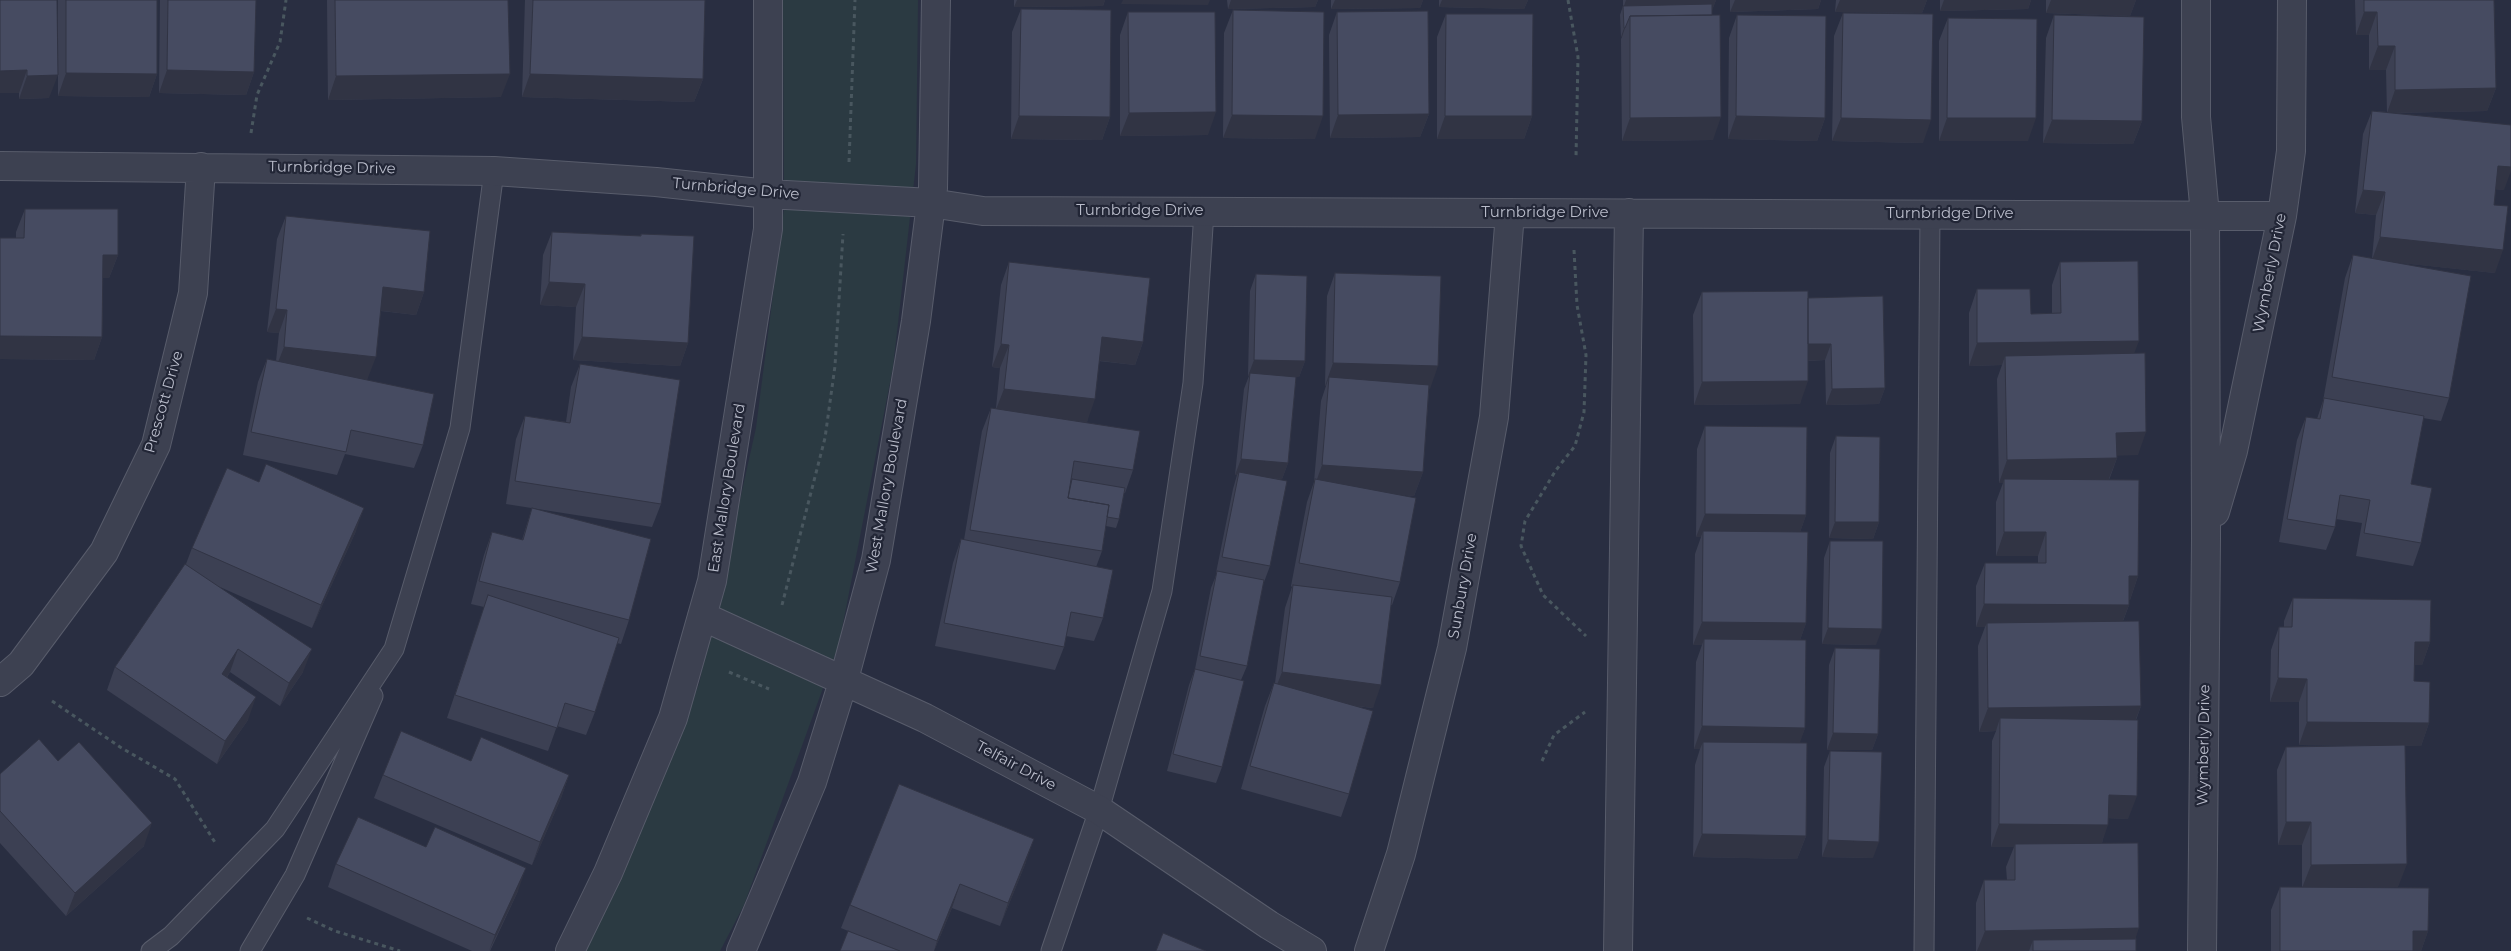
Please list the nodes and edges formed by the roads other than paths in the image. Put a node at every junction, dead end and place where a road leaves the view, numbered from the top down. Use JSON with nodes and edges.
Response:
{"nodes":[{"id":1,"x":768,"y":0,"type":"edge"},
{"id":2,"x":936,"y":0,"type":"edge"},
{"id":3,"x":2196,"y":0,"type":"edge"},
{"id":4,"x":2292,"y":0,"type":"edge"},
{"id":5,"x":0,"y":166,"type":"edge"},
{"id":6,"x":201,"y":167,"type":"junction"},
{"id":7,"x":494,"y":171,"type":"junction"},
{"id":8,"x":768,"y":194,"type":"junction"},
{"id":9,"x":931,"y":203,"type":"junction"},
{"id":10,"x":1204,"y":211,"type":"junction"},
{"id":11,"x":1510,"y":213,"type":"junction"},
{"id":12,"x":1629,"y":213,"type":"junction"},
{"id":13,"x":1930,"y":214,"type":"junction"},
{"id":14,"x":2206,"y":216,"type":"junction"},
{"id":15,"x":2282,"y":216,"type":"junction"},
{"id":16,"x":2206,"y":540,"type":"junction"},
{"id":17,"x":702,"y":616,"type":"junction"},
{"id":18,"x":394,"y":649,"type":"junction"},
{"id":19,"x":844,"y":679,"type":"junction"},
{"id":20,"x":0,"y":682,"type":"edge"},
{"id":21,"x":1099,"y":810,"type":"junction"},
{"id":22,"x":151,"y":951,"type":"edge"},
{"id":23,"x":250,"y":951,"type":"edge"},
{"id":24,"x":570,"y":951,"type":"edge"},
{"id":25,"x":741,"y":951,"type":"edge"},
{"id":26,"x":1051,"y":951,"type":"edge"},
{"id":27,"x":1312,"y":951,"type":"edge"},
{"id":28,"x":1369,"y":951,"type":"edge"},
{"id":29,"x":1618,"y":951,"type":"edge"},
{"id":30,"x":1924,"y":951,"type":"edge"},
{"id":31,"x":2202,"y":951,"type":"edge"}],
"edges":[{"from":1,"to":8,"type":"street","name":"East Mallory Boulevard"},
{"from":2,"to":9,"type":"street","name":"West Mallory Boulevard"},
{"from":3,"to":14,"type":"street","name":"Wymberly Drive"},
{"from":4,"to":15,"type":"street","name":"Wymberly Drive"},
{"from":5,"to":6,"type":"street","name":"Turnbridge Drive"},
{"from":6,"to":7,"type":"street","name":"Turnbridge Drive"},
{"from":6,"to":20,"type":"street","name":"Prescott Drive"},
{"from":7,"to":8,"type":"street","name":"Turnbridge Drive"},
{"from":7,"to":18,"type":"lane"},
{"from":8,"to":9,"type":"street","name":"Turnbridge Drive"},
{"from":8,"to":17,"type":"street","name":"East Mallory Boulevard"},
{"from":9,"to":10,"type":"street","name":"Turnbridge Drive"},
{"from":9,"to":19,"type":"street","name":"West Mallory Boulevard"},
{"from":10,"to":11,"type":"street","name":"Turnbridge Drive"},
{"from":10,"to":21,"type":"lane"},
{"from":11,"to":12,"type":"street","name":"Turnbridge Drive"},
{"from":11,"to":28,"type":"street","name":"Sunbury Drive"},
{"from":12,"to":13,"type":"street","name":"Turnbridge Drive"},
{"from":12,"to":29,"type":"street"},
{"from":13,"to":14,"type":"street","name":"Turnbridge Drive"},
{"from":13,"to":30,"type":"lane"},
{"from":14,"to":15,"type":"street","name":"Turnbridge Drive"},
{"from":14,"to":16,"type":"street","name":"Wymberly Drive"},
{"from":15,"to":16,"type":"street","name":"Wymberly Drive"},
{"from":16,"to":31,"type":"street","name":"Wymberly Drive"},
{"from":17,"to":19,"type":"street","name":"Telfair Drive"},
{"from":17,"to":24,"type":"street","name":"East Mallory Boulevard"},
{"from":18,"to":22,"type":"lane"},
{"from":18,"to":23,"type":"lane"},
{"from":19,"to":21,"type":"street","name":"Telfair Drive"},
{"from":19,"to":25,"type":"street","name":"West Mallory Boulevard"},
{"from":21,"to":26,"type":"lane"},
{"from":21,"to":27,"type":"street","name":"Telfair Drive"}]}
